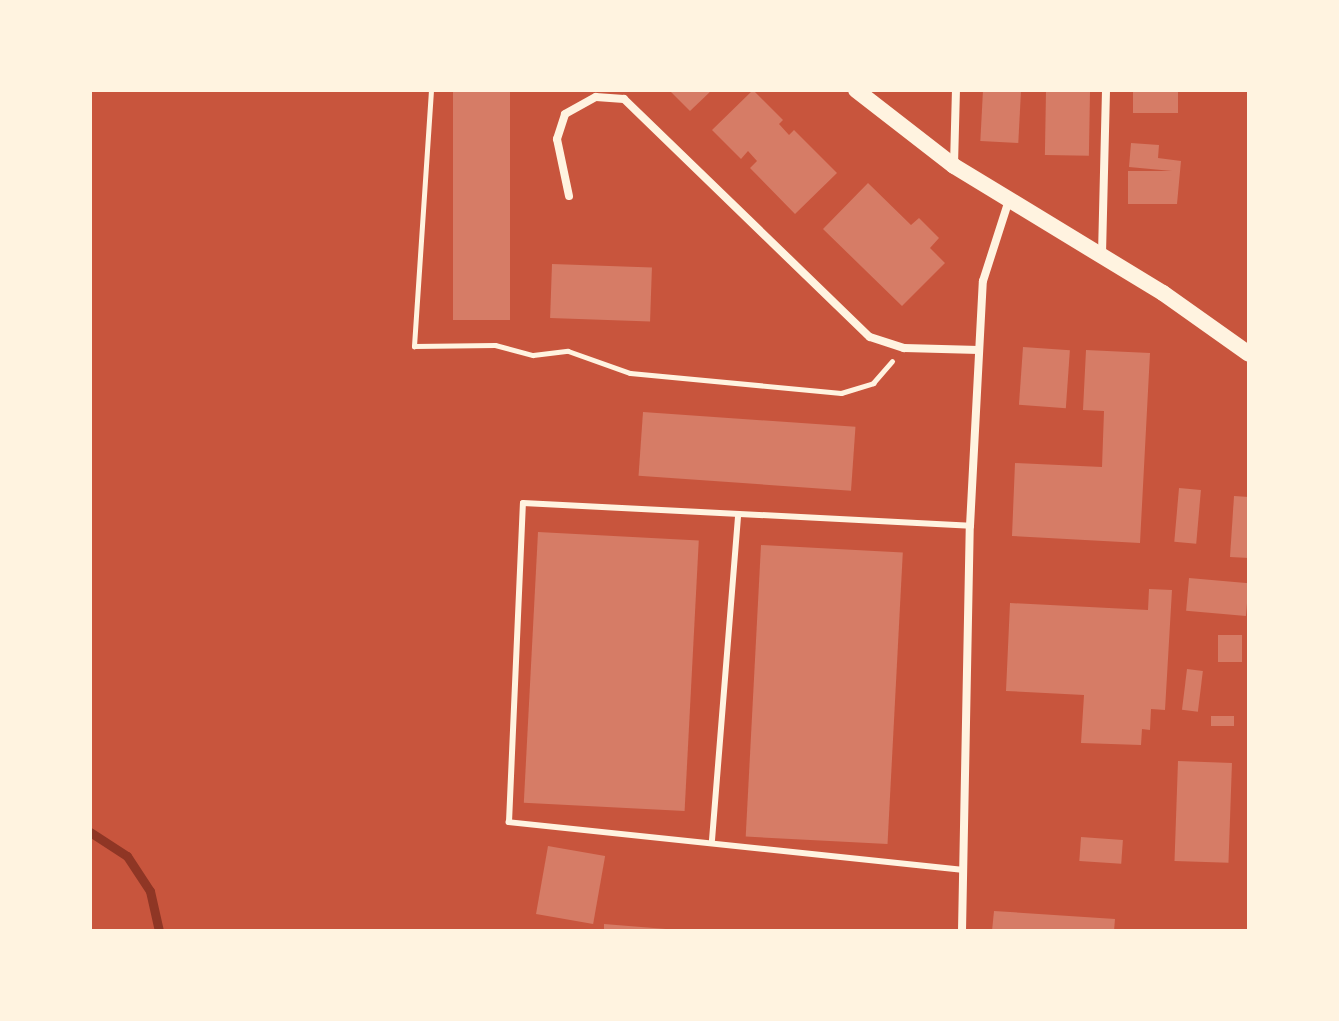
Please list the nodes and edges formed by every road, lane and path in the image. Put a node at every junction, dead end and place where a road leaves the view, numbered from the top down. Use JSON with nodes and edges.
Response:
{"nodes":[{"id":1,"x":431,"y":90,"type":"edge"},
{"id":2,"x":856,"y":90,"type":"edge"},
{"id":3,"x":956,"y":90,"type":"edge"},
{"id":4,"x":1106,"y":90,"type":"edge"},
{"id":5,"x":954,"y":166,"type":"junction"},
{"id":6,"x":569,"y":196,"type":"dead end"},
{"id":7,"x":1010,"y":199,"type":"junction"},
{"id":8,"x":1102,"y":254,"type":"junction"},
{"id":9,"x":904,"y":348,"type":"junction"},
{"id":10,"x":979,"y":350,"type":"junction"},
{"id":11,"x":1249,"y":354,"type":"edge"},
{"id":12,"x":738,"y":514,"type":"junction"},
{"id":13,"x":970,"y":526,"type":"junction"},
{"id":14,"x":712,"y":840,"type":"junction"},
{"id":15,"x":965,"y":870,"type":"junction"},
{"id":16,"x":962,"y":931,"type":"edge"}],
"edges":[{"from":1,"to":9,"type":"path"},
{"from":2,"to":5,"type":"main road"},
{"from":3,"to":5,"type":"street"},
{"from":4,"to":8,"type":"street"},
{"from":5,"to":7,"type":"main road"},
{"from":6,"to":9,"type":"street"},
{"from":7,"to":8,"type":"main road"},
{"from":7,"to":10,"type":"street"},
{"from":8,"to":11,"type":"main road"},
{"from":9,"to":10,"type":"street"},
{"from":10,"to":13,"type":"street"},
{"from":12,"to":13,"type":"lane"},
{"from":12,"to":14,"type":"lane"},
{"from":12,"to":14,"type":"lane"},
{"from":13,"to":15,"type":"street"},
{"from":14,"to":15,"type":"lane"},
{"from":15,"to":16,"type":"street"}]}
